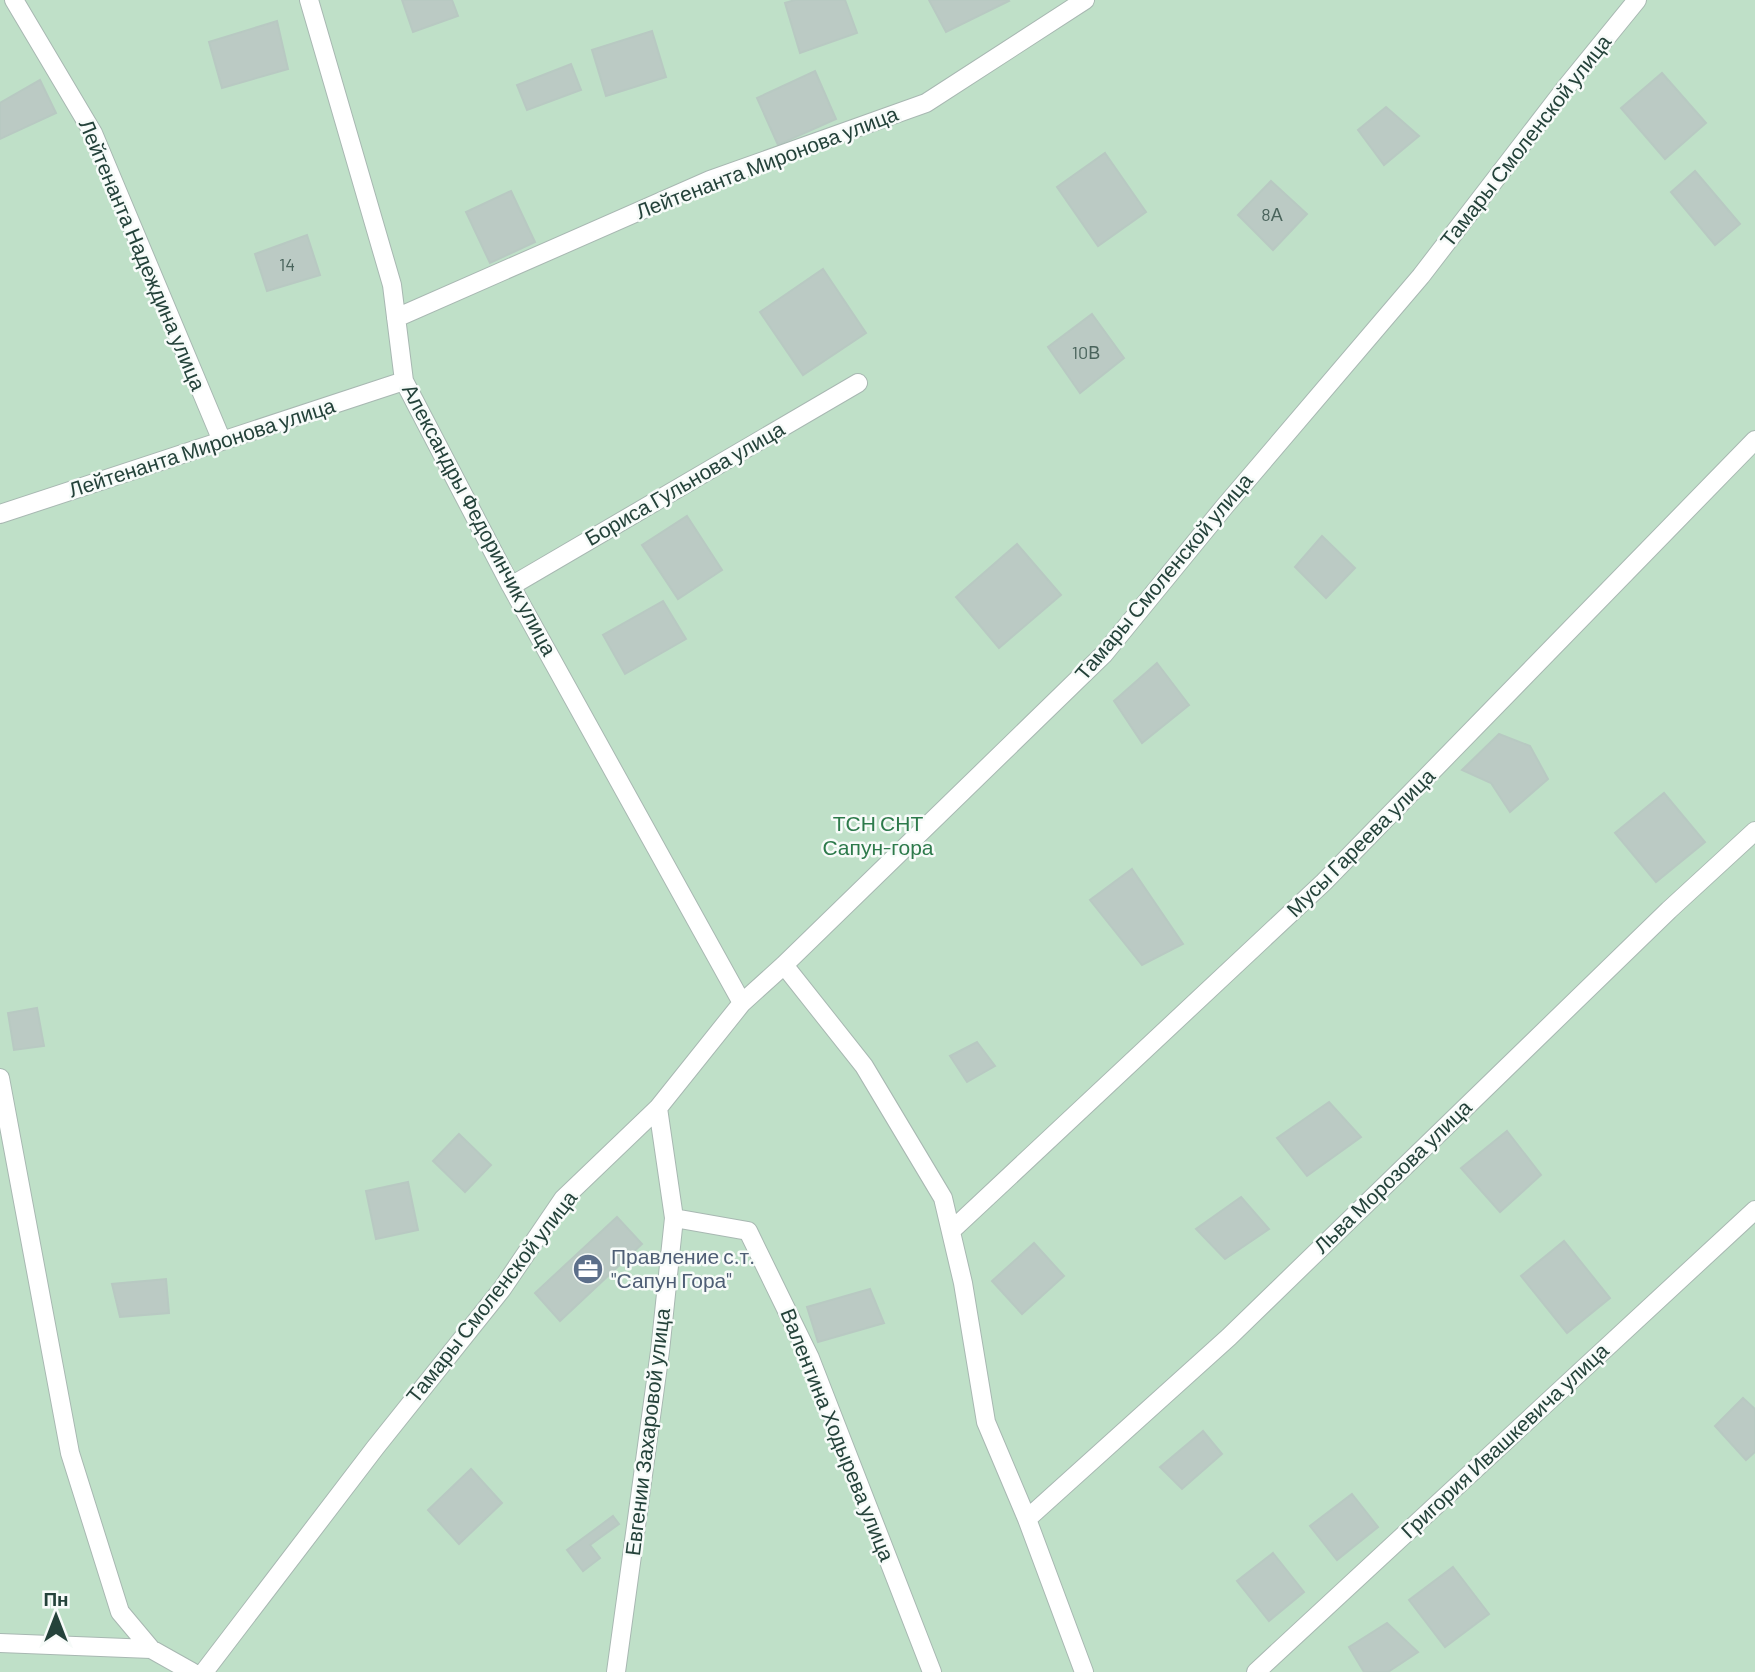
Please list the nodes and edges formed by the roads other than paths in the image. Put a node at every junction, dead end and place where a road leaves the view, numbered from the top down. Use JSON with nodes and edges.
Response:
{"nodes":[{"id":1,"x":14,"y":0,"type":"edge"},
{"id":2,"x":309,"y":0,"type":"edge"},
{"id":3,"x":1085,"y":0,"type":"edge"},
{"id":4,"x":1637,"y":0,"type":"edge"},
{"id":5,"x":396,"y":318,"type":"junction"},
{"id":6,"x":404,"y":382,"type":"junction"},
{"id":7,"x":858,"y":383,"type":"dead end"},
{"id":8,"x":1755,"y":440,"type":"edge"},
{"id":9,"x":222,"y":441,"type":"junction"},
{"id":10,"x":0,"y":514,"type":"edge"},
{"id":11,"x":511,"y":586,"type":"junction"},
{"id":12,"x":1755,"y":831,"type":"edge"},
{"id":13,"x":784,"y":965,"type":"junction"},
{"id":14,"x":742,"y":1003,"type":"junction"},
{"id":15,"x":0,"y":1078,"type":"edge"},
{"id":16,"x":657,"y":1108,"type":"junction"},
{"id":17,"x":1755,"y":1210,"type":"edge"},
{"id":18,"x":674,"y":1218,"type":"junction"},
{"id":19,"x":951,"y":1231,"type":"junction"},
{"id":20,"x":1027,"y":1519,"type":"junction"},
{"id":21,"x":0,"y":1643,"type":"edge"},
{"id":22,"x":151,"y":1649,"type":"junction"},
{"id":23,"x":192,"y":1672,"type":"edge"},
{"id":24,"x":204,"y":1672,"type":"edge"},
{"id":25,"x":617,"y":1672,"type":"edge"},
{"id":26,"x":932,"y":1672,"type":"edge"},
{"id":27,"x":1084,"y":1672,"type":"edge"},
{"id":28,"x":1256,"y":1672,"type":"edge"}],
"edges":[{"from":1,"to":9,"type":"lane","name":"Лейтенанта Надеждина улица"},
{"from":2,"to":5,"type":"lane","name":"Александры Федоринчик улица"},
{"from":3,"to":5,"type":"lane","name":"Лейтенанта Миронова улица"},
{"from":4,"to":13,"type":"lane","name":"Тамары Смоленской улица"},
{"from":5,"to":6,"type":"lane","name":"Александры Федоринчик улица"},
{"from":6,"to":9,"type":"lane","name":"Лейтенанта Миронова улица"},
{"from":6,"to":11,"type":"lane","name":"Александры Федоринчик улица"},
{"from":7,"to":11,"type":"lane","name":"Бориса Гульнова улица"},
{"from":8,"to":19,"type":"lane","name":"Мусы Гареева улица"},
{"from":9,"to":10,"type":"lane","name":"Лейтенанта Миронова улица"},
{"from":11,"to":14,"type":"lane","name":"Александры Федоринчик улица"},
{"from":12,"to":20,"type":"lane","name":"Льва Морозова улица"},
{"from":13,"to":14,"type":"lane","name":"Тамары Смоленской улица"},
{"from":13,"to":19,"type":"lane"},
{"from":14,"to":16,"type":"lane","name":"Тамары Смоленской улица"},
{"from":15,"to":22,"type":"lane"},
{"from":16,"to":18,"type":"lane","name":"Евгении Захаровой улица"},
{"from":16,"to":24,"type":"lane","name":"Тамары Смоленской улица"},
{"from":17,"to":28,"type":"lane","name":"Григория Ивашкевича улица"},
{"from":18,"to":25,"type":"lane","name":"Евгении Захаровой улица"},
{"from":18,"to":26,"type":"lane","name":"Валентина Ходырева улица"},
{"from":19,"to":20,"type":"lane"},
{"from":20,"to":27,"type":"lane"},
{"from":21,"to":22,"type":"lane"},
{"from":22,"to":23,"type":"lane"}]}
